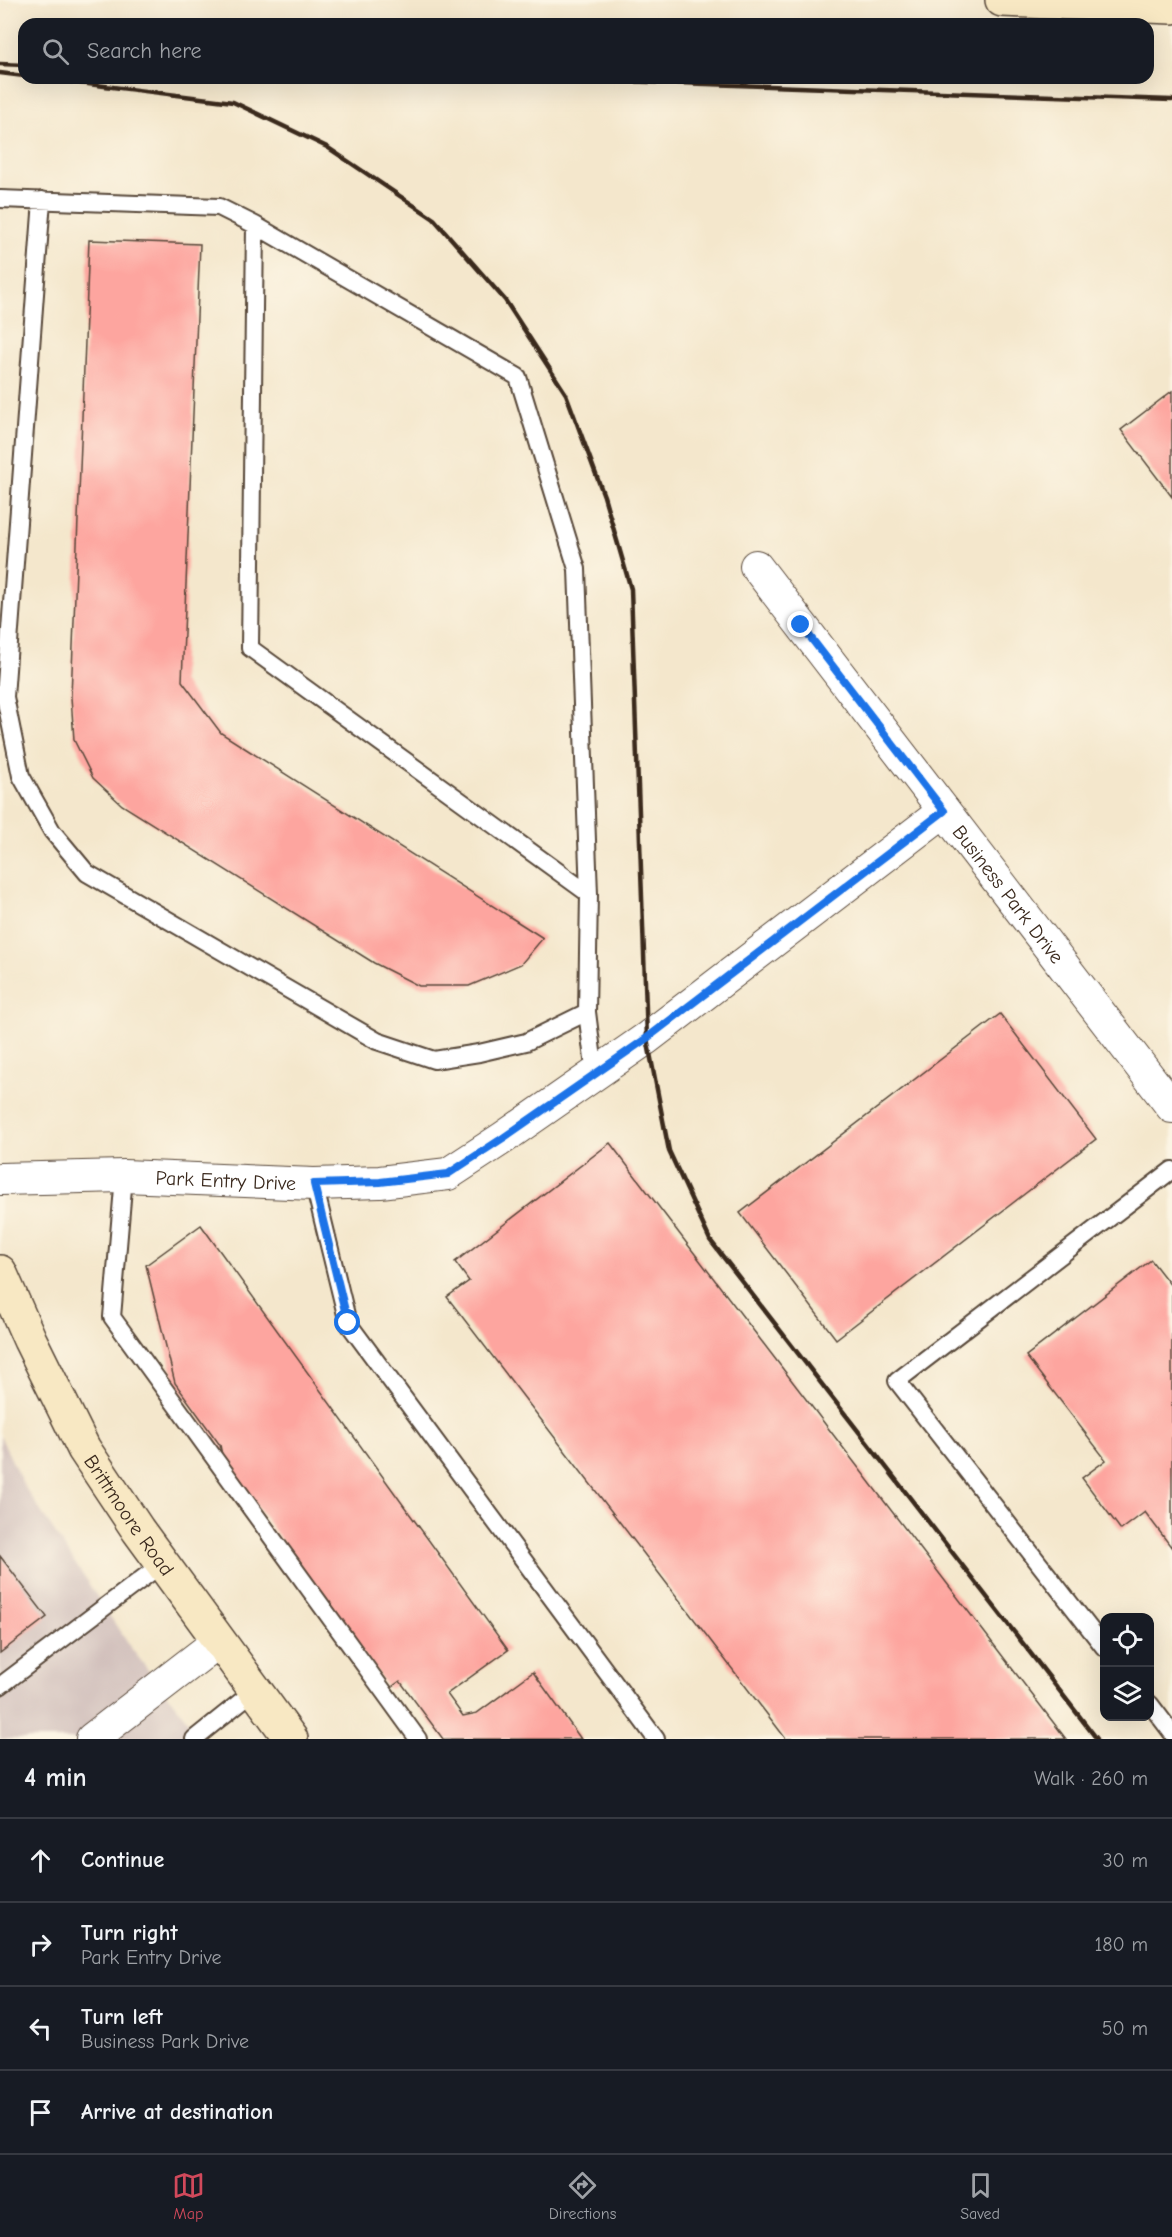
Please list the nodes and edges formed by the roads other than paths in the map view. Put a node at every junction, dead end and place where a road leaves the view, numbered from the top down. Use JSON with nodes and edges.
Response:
{"nodes":[{"id":1,"x":1002,"y":0,"type":"edge"},
{"id":2,"x":1172,"y":7,"type":"edge"},
{"id":3,"x":0,"y":199,"type":"edge"},
{"id":4,"x":42,"y":200,"type":"junction"},
{"id":5,"x":255,"y":225,"type":"junction"},
{"id":6,"x":756,"y":566,"type":"dead end"},
{"id":7,"x":944,"y":811,"type":"junction"},
{"id":8,"x":589,"y":894,"type":"junction"},
{"id":9,"x":587,"y":1012,"type":"junction"},
{"id":10,"x":595,"y":1075,"type":"junction"},
{"id":11,"x":1172,"y":1107,"type":"edge"},
{"id":12,"x":1172,"y":1170,"type":"edge"},
{"id":13,"x":124,"y":1176,"type":"junction"},
{"id":14,"x":0,"y":1179,"type":"edge"},
{"id":15,"x":314,"y":1184,"type":"junction"},
{"id":16,"x":0,"y":1272,"type":"edge"},
{"id":17,"x":163,"y":1563,"type":"junction"},
{"id":18,"x":219,"y":1641,"type":"junction"},
{"id":19,"x":1100,"y":1642,"type":"edge"},
{"id":20,"x":0,"y":1686,"type":"edge"},
{"id":21,"x":255,"y":1689,"type":"junction"},
{"id":22,"x":1154,"y":1710,"type":"edge"},
{"id":23,"x":1172,"y":1733,"type":"edge"},
{"id":24,"x":92,"y":1739,"type":"edge"},
{"id":25,"x":194,"y":1739,"type":"edge"},
{"id":26,"x":291,"y":1739,"type":"edge"},
{"id":27,"x":418,"y":1739,"type":"edge"},
{"id":28,"x":656,"y":1739,"type":"edge"}],
"edges":[{"from":1,"to":2,"type":"main road"},
{"from":3,"to":4,"type":"lane"},
{"from":4,"to":5,"type":"lane"},
{"from":4,"to":9,"type":"lane"},
{"from":5,"to":8,"type":"lane"},
{"from":5,"to":8,"type":"lane"},
{"from":6,"to":7,"type":"street","name":"Business Park Drive"},
{"from":7,"to":10,"type":"street","name":"Park Entry Drive"},
{"from":7,"to":11,"type":"street","name":"Business Park Drive"},
{"from":8,"to":9,"type":"lane"},
{"from":9,"to":10,"type":"lane"},
{"from":10,"to":15,"type":"street","name":"Park Entry Drive"},
{"from":12,"to":19,"type":"lane"},
{"from":13,"to":14,"type":"street","name":"Park Entry Drive"},
{"from":13,"to":15,"type":"street","name":"Park Entry Drive"},
{"from":13,"to":27,"type":"lane"},
{"from":15,"to":28,"type":"lane"},
{"from":16,"to":17,"type":"main road","name":"Brittmoore Road"},
{"from":17,"to":18,"type":"main road","name":"Brittmoore Road"},
{"from":17,"to":20,"type":"lane"},
{"from":18,"to":21,"type":"main road","name":"Brittmoore Road"},
{"from":18,"to":24,"type":"street"},
{"from":21,"to":25,"type":"lane"},
{"from":21,"to":26,"type":"main road","name":"Brittmoore Road"},
{"from":22,"to":23,"type":"lane"}]}
